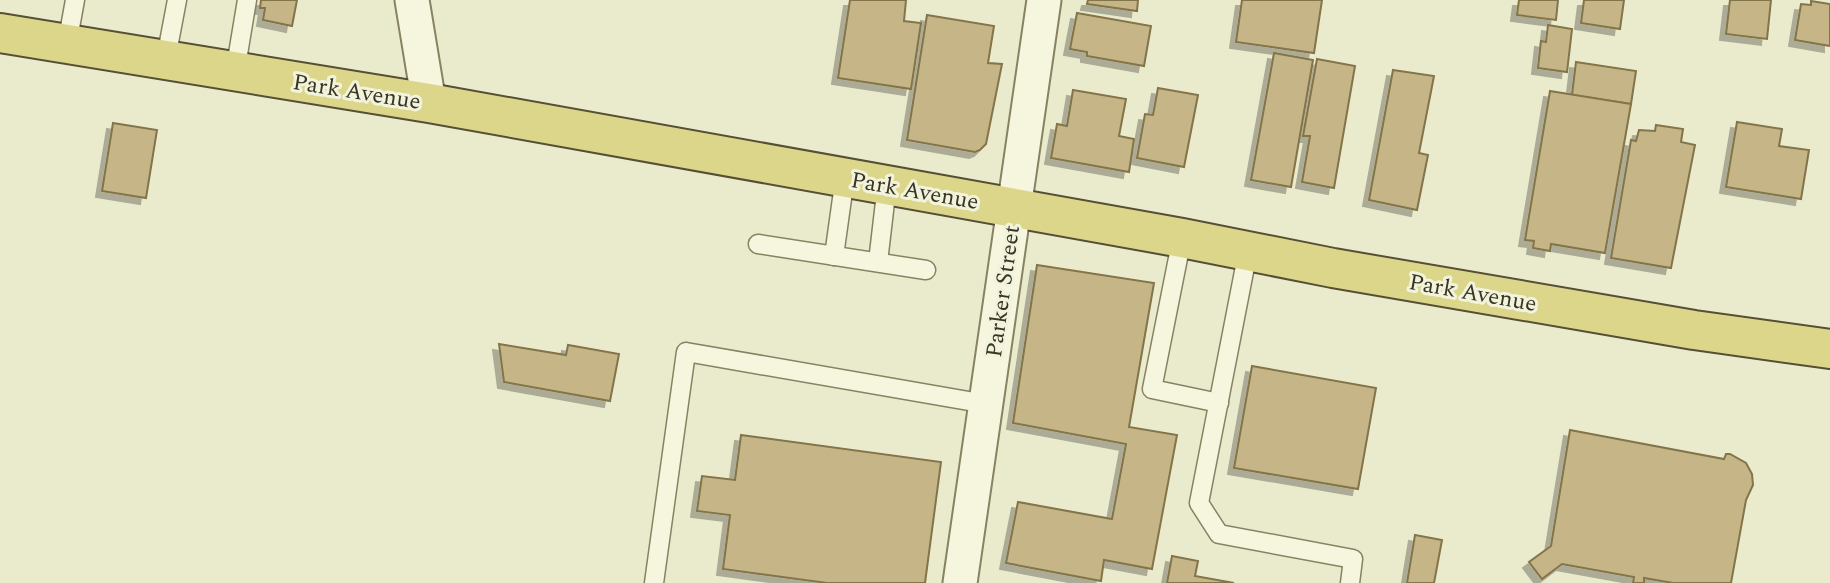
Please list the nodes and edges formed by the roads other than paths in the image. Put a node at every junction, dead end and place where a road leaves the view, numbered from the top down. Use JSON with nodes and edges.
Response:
{"nodes":[{"id":1,"x":75,"y":0,"type":"edge"},
{"id":2,"x":177,"y":0,"type":"edge"},
{"id":3,"x":247,"y":0,"type":"edge"},
{"id":4,"x":412,"y":0,"type":"edge"},
{"id":5,"x":1044,"y":0,"type":"edge"},
{"id":6,"x":0,"y":33,"type":"edge"},
{"id":7,"x":67,"y":44,"type":"junction"},
{"id":8,"x":166,"y":58,"type":"junction"},
{"id":9,"x":235,"y":72,"type":"junction"},
{"id":10,"x":429,"y":103,"type":"junction"},
{"id":11,"x":845,"y":177,"type":"junction"},
{"id":12,"x":887,"y":185,"type":"junction"},
{"id":13,"x":1014,"y":208,"type":"junction"},
{"id":14,"x":1182,"y":238,"type":"junction"},
{"id":15,"x":758,"y":244,"type":"dead end"},
{"id":16,"x":1248,"y":251,"type":"junction"},
{"id":17,"x":834,"y":256,"type":"junction"},
{"id":18,"x":878,"y":262,"type":"junction"},
{"id":19,"x":926,"y":270,"type":"dead end"},
{"id":20,"x":1830,"y":349,"type":"edge"},
{"id":21,"x":1219,"y":403,"type":"junction"},
{"id":22,"x":986,"y":404,"type":"junction"},
{"id":23,"x":654,"y":583,"type":"edge"},
{"id":24,"x":960,"y":583,"type":"edge"},
{"id":25,"x":1350,"y":583,"type":"edge"}],
"edges":[{"from":1,"to":7,"type":"lane"},
{"from":2,"to":8,"type":"lane"},
{"from":3,"to":9,"type":"lane"},
{"from":4,"to":10,"type":"street"},
{"from":5,"to":13,"type":"street","name":"Parker Street"},
{"from":6,"to":7,"type":"highway","name":"Park Avenue"},
{"from":7,"to":8,"type":"highway","name":"Park Avenue"},
{"from":8,"to":9,"type":"highway","name":"Park Avenue"},
{"from":9,"to":10,"type":"highway","name":"Park Avenue"},
{"from":10,"to":11,"type":"highway","name":"Park Avenue"},
{"from":11,"to":12,"type":"highway","name":"Park Avenue"},
{"from":11,"to":17,"type":"lane"},
{"from":12,"to":13,"type":"highway","name":"Park Avenue"},
{"from":12,"to":18,"type":"lane"},
{"from":13,"to":14,"type":"highway","name":"Park Avenue"},
{"from":13,"to":22,"type":"street","name":"Parker Street"},
{"from":14,"to":16,"type":"highway","name":"Park Avenue"},
{"from":14,"to":21,"type":"lane"},
{"from":15,"to":17,"type":"lane"},
{"from":16,"to":20,"type":"highway","name":"Park Avenue"},
{"from":16,"to":21,"type":"lane"},
{"from":17,"to":18,"type":"lane"},
{"from":18,"to":19,"type":"lane"},
{"from":21,"to":25,"type":"lane"},
{"from":22,"to":23,"type":"lane"},
{"from":22,"to":24,"type":"street","name":"Parker Street"}]}
